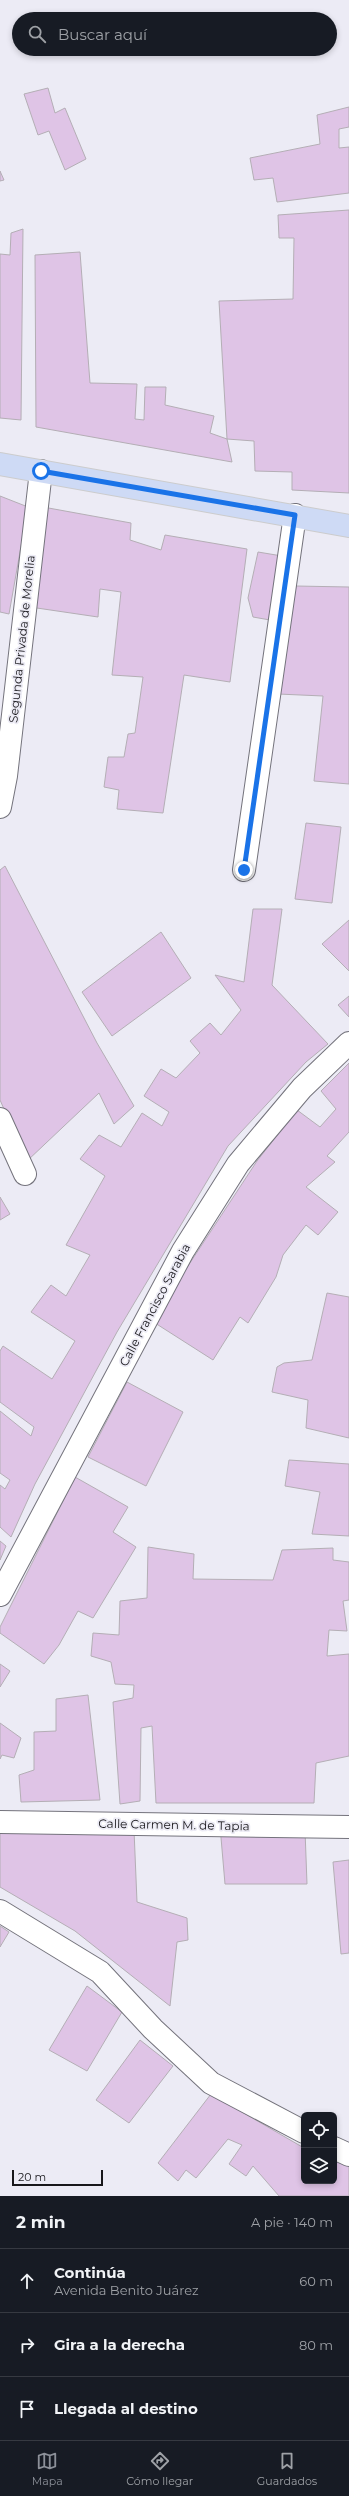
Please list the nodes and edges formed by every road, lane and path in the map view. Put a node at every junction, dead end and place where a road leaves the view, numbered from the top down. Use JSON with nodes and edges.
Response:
{"nodes":[{"id":1,"x":0,"y":464,"type":"edge"},
{"id":2,"x":41,"y":471,"type":"junction"},
{"id":3,"x":295,"y":515,"type":"junction"},
{"id":4,"x":349,"y":526,"type":"edge"},
{"id":5,"x":0,"y":806,"type":"edge"},
{"id":6,"x":244,"y":870,"type":"dead end"},
{"id":7,"x":349,"y":1043,"type":"edge"},
{"id":8,"x":0,"y":1119,"type":"edge"},
{"id":9,"x":25,"y":1174,"type":"dead end"},
{"id":10,"x":0,"y":1595,"type":"edge"},
{"id":11,"x":0,"y":1822,"type":"edge"},
{"id":12,"x":349,"y":1827,"type":"edge"},
{"id":13,"x":0,"y":1911,"type":"edge"},
{"id":14,"x":301,"y":2130,"type":"edge"},
{"id":15,"x":337,"y":2150,"type":"edge"},
{"id":16,"x":349,"y":2156,"type":"edge"}],
"edges":[{"from":1,"to":2,"type":"main road"},
{"from":2,"to":3,"type":"main road"},
{"from":2,"to":5,"type":"street","name":"Segunda Privada de Morelia"},
{"from":3,"to":4,"type":"main road"},
{"from":3,"to":6,"type":"street"},
{"from":7,"to":10,"type":"street","name":"Calle Francisco Sarabia"},
{"from":8,"to":9,"type":"street"},
{"from":11,"to":12,"type":"street","name":"Calle Carmen M. de Tapia"},
{"from":13,"to":14,"type":"street"},
{"from":15,"to":16,"type":"street"}]}
